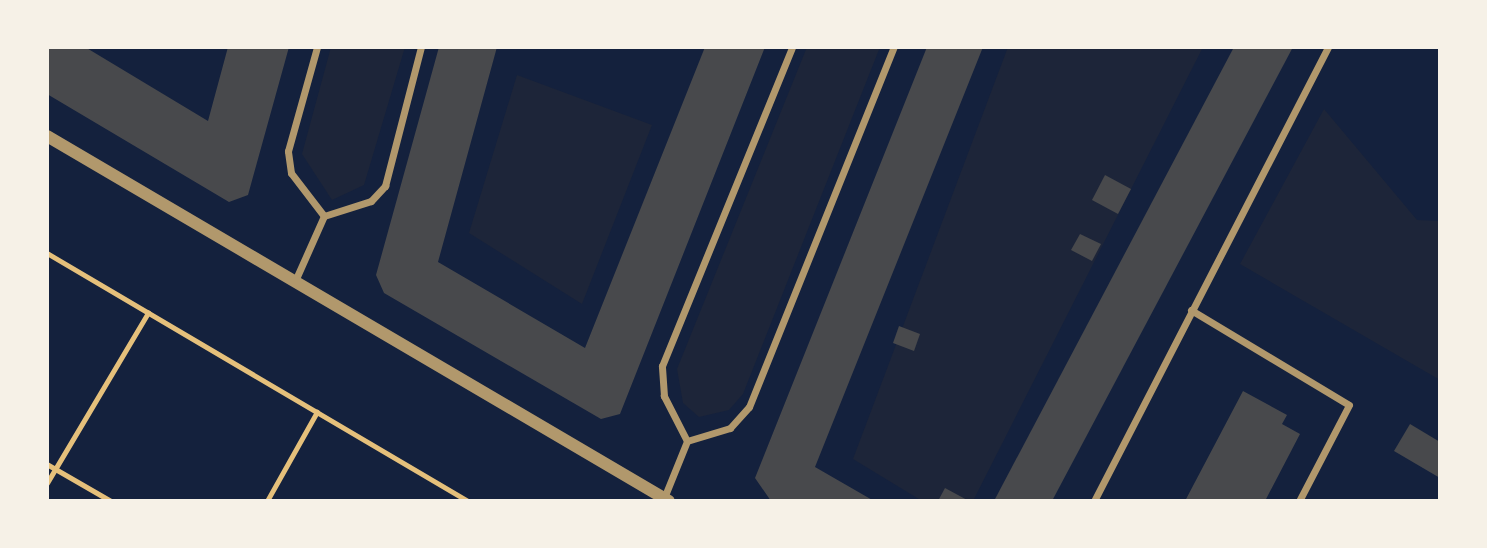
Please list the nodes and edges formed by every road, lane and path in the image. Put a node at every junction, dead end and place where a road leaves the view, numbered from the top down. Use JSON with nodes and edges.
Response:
{"nodes":[{"id":1,"x":317,"y":47,"type":"edge"},
{"id":2,"x":421,"y":47,"type":"edge"},
{"id":3,"x":792,"y":47,"type":"edge"},
{"id":4,"x":894,"y":47,"type":"edge"},
{"id":5,"x":1328,"y":47,"type":"edge"},
{"id":6,"x":47,"y":136,"type":"edge"},
{"id":7,"x":324,"y":216,"type":"junction"},
{"id":8,"x":47,"y":253,"type":"edge"},
{"id":9,"x":295,"y":281,"type":"junction"},
{"id":10,"x":1191,"y":310,"type":"junction"},
{"id":11,"x":148,"y":313,"type":"junction"},
{"id":12,"x":317,"y":412,"type":"junction"},
{"id":13,"x":687,"y":440,"type":"junction"},
{"id":14,"x":47,"y":464,"type":"edge"},
{"id":15,"x":56,"y":469,"type":"junction"},
{"id":16,"x":47,"y":483,"type":"edge"},
{"id":17,"x":667,"y":499,"type":"edge"},
{"id":18,"x":111,"y":501,"type":"edge"},
{"id":19,"x":267,"y":501,"type":"edge"},
{"id":20,"x":468,"y":501,"type":"edge"},
{"id":21,"x":1094,"y":501,"type":"edge"},
{"id":22,"x":1299,"y":501,"type":"edge"}],
"edges":[{"from":1,"to":7,"type":"street"},
{"from":2,"to":7,"type":"street"},
{"from":3,"to":13,"type":"street"},
{"from":4,"to":13,"type":"street"},
{"from":5,"to":10,"type":"street"},
{"from":6,"to":9,"type":"street"},
{"from":7,"to":9,"type":"street"},
{"from":8,"to":11,"type":"path"},
{"from":9,"to":17,"type":"street"},
{"from":10,"to":21,"type":"street"},
{"from":10,"to":22,"type":"street"},
{"from":11,"to":12,"type":"path"},
{"from":11,"to":15,"type":"path"},
{"from":12,"to":19,"type":"path"},
{"from":12,"to":20,"type":"path"},
{"from":13,"to":17,"type":"street"},
{"from":14,"to":15,"type":"path"},
{"from":15,"to":16,"type":"path"},
{"from":15,"to":18,"type":"path"}]}
